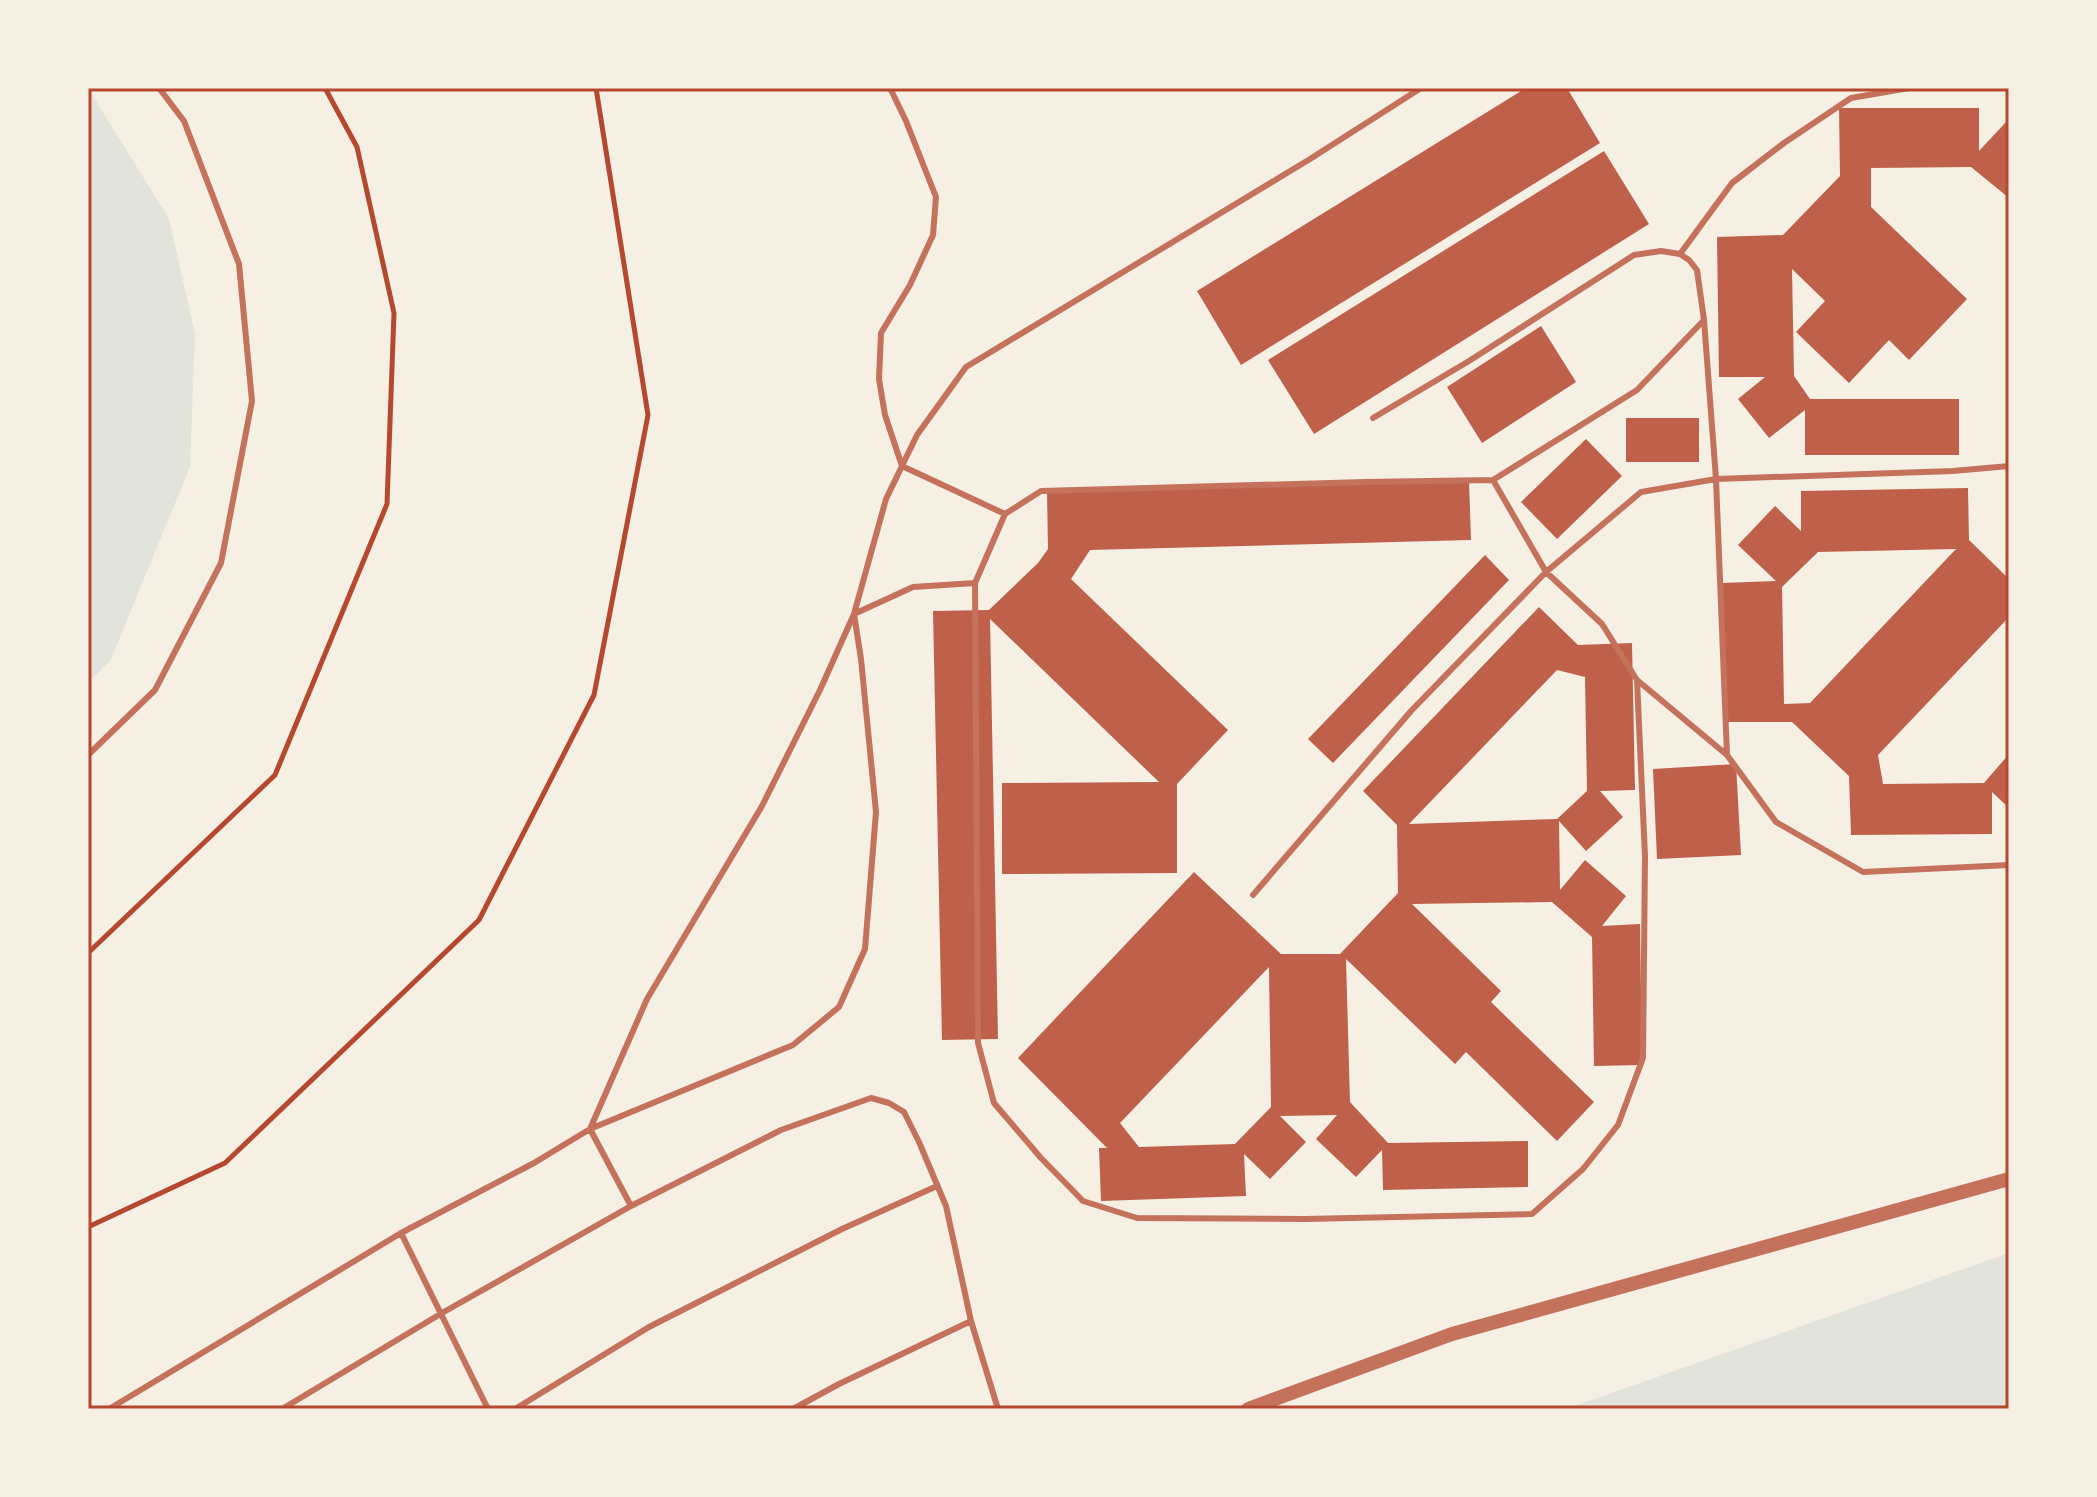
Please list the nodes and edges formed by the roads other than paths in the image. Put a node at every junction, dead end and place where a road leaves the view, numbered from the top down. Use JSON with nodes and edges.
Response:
{"nodes":[{"id":1,"x":159,"y":88,"type":"edge"},
{"id":2,"x":890,"y":88,"type":"edge"},
{"id":3,"x":1421,"y":88,"type":"edge"},
{"id":4,"x":1909,"y":88,"type":"edge"},
{"id":5,"x":1680,"y":254,"type":"junction"},
{"id":6,"x":1704,"y":320,"type":"junction"},
{"id":7,"x":1373,"y":418,"type":"dead end"},
{"id":8,"x":902,"y":466,"type":"junction"},
{"id":9,"x":2009,"y":466,"type":"edge"},
{"id":10,"x":1716,"y":479,"type":"junction"},
{"id":11,"x":1493,"y":480,"type":"junction"},
{"id":12,"x":1005,"y":514,"type":"junction"},
{"id":13,"x":1546,"y":572,"type":"junction"},
{"id":14,"x":975,"y":583,"type":"junction"},
{"id":15,"x":854,"y":614,"type":"junction"},
{"id":16,"x":1637,"y":680,"type":"junction"},
{"id":17,"x":88,"y":755,"type":"edge"},
{"id":18,"x":1727,"y":755,"type":"junction"},
{"id":19,"x":2009,"y":865,"type":"edge"},
{"id":20,"x":1253,"y":895,"type":"dead end"},
{"id":21,"x":590,"y":1129,"type":"junction"},
{"id":22,"x":2009,"y":1179,"type":"edge"},
{"id":23,"x":937,"y":1186,"type":"junction"},
{"id":24,"x":631,"y":1206,"type":"junction"},
{"id":25,"x":401,"y":1233,"type":"junction"},
{"id":26,"x":442,"y":1313,"type":"junction"},
{"id":27,"x":971,"y":1321,"type":"junction"},
{"id":28,"x":109,"y":1409,"type":"edge"},
{"id":29,"x":282,"y":1409,"type":"edge"},
{"id":30,"x":488,"y":1409,"type":"edge"},
{"id":31,"x":515,"y":1409,"type":"edge"},
{"id":32,"x":793,"y":1409,"type":"edge"},
{"id":33,"x":998,"y":1409,"type":"edge"},
{"id":34,"x":1248,"y":1409,"type":"edge"}],
"edges":[{"from":1,"to":17,"type":"lane"},
{"from":2,"to":8,"type":"lane"},
{"from":3,"to":8,"type":"lane"},
{"from":4,"to":5,"type":"lane"},
{"from":5,"to":6,"type":"lane"},
{"from":5,"to":7,"type":"lane"},
{"from":6,"to":10,"type":"lane"},
{"from":6,"to":11,"type":"lane"},
{"from":8,"to":12,"type":"lane"},
{"from":8,"to":15,"type":"lane"},
{"from":9,"to":10,"type":"lane"},
{"from":10,"to":13,"type":"lane"},
{"from":10,"to":18,"type":"lane"},
{"from":11,"to":12,"type":"lane"},
{"from":11,"to":13,"type":"lane"},
{"from":12,"to":14,"type":"lane"},
{"from":13,"to":16,"type":"lane"},
{"from":13,"to":20,"type":"lane"},
{"from":14,"to":15,"type":"lane"},
{"from":14,"to":16,"type":"lane"},
{"from":15,"to":21,"type":"lane"},
{"from":15,"to":21,"type":"lane"},
{"from":16,"to":18,"type":"lane"},
{"from":18,"to":19,"type":"lane"},
{"from":21,"to":24,"type":"lane"},
{"from":21,"to":25,"type":"lane"},
{"from":22,"to":34,"type":"street"},
{"from":23,"to":24,"type":"lane"},
{"from":23,"to":27,"type":"lane"},
{"from":23,"to":31,"type":"lane"},
{"from":24,"to":26,"type":"lane"},
{"from":25,"to":26,"type":"lane"},
{"from":25,"to":28,"type":"lane"},
{"from":26,"to":29,"type":"lane"},
{"from":26,"to":30,"type":"lane"},
{"from":27,"to":32,"type":"lane"},
{"from":27,"to":33,"type":"lane"}]}
